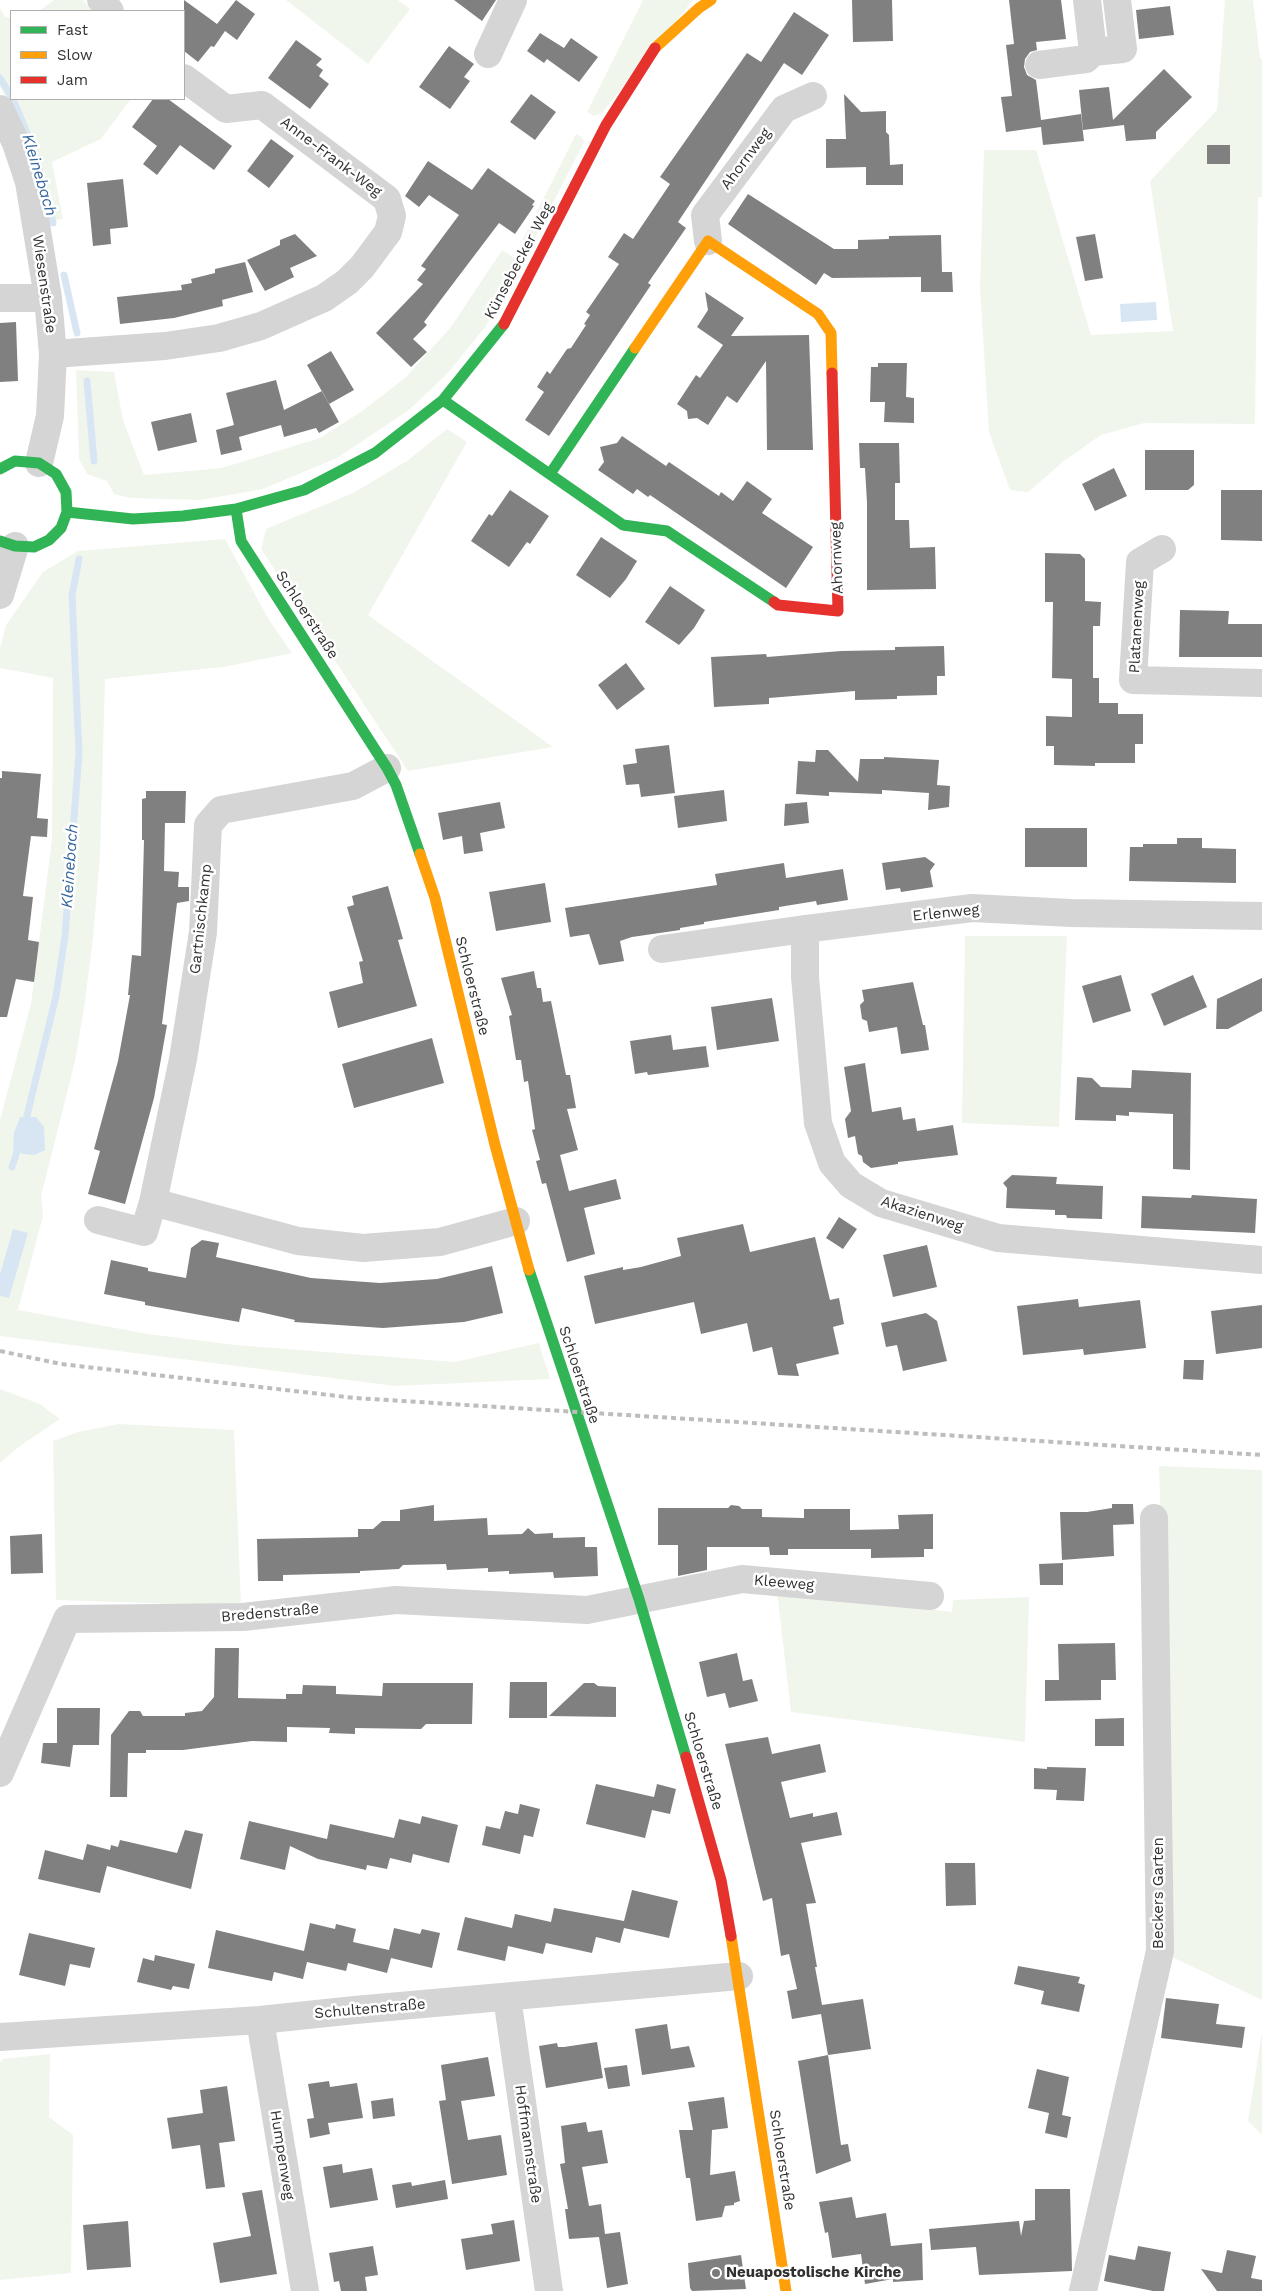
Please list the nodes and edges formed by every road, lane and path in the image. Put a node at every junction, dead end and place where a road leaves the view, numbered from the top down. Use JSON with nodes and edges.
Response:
{"nodes":[{"id":1,"x":101,"y":0,"type":"edge"},
{"id":2,"x":514,"y":0,"type":"edge"},
{"id":3,"x":711,"y":0,"type":"edge"},
{"id":4,"x":1087,"y":0,"type":"edge"},
{"id":5,"x":1117,"y":0,"type":"edge"},
{"id":6,"x":109,"y":10,"type":"edge"},
{"id":7,"x":1093,"y":52,"type":"junction"},
{"id":8,"x":488,"y":54,"type":"dead end"},
{"id":9,"x":1039,"y":65,"type":"dead end"},
{"id":10,"x":185,"y":79,"type":"edge"},
{"id":11,"x":813,"y":96,"type":"dead end"},
{"id":12,"x":0,"y":110,"type":"edge"},
{"id":13,"x":708,"y":240,"type":"junction"},
{"id":14,"x":0,"y":298,"type":"edge"},
{"id":15,"x":48,"y":298,"type":"junction"},
{"id":16,"x":53,"y":354,"type":"junction"},
{"id":17,"x":443,"y":400,"type":"junction"},
{"id":18,"x":38,"y":463,"type":"junction"},
{"id":19,"x":0,"y":469,"type":"edge"},
{"id":20,"x":550,"y":474,"type":"junction"},
{"id":21,"x":236,"y":509,"type":"junction"},
{"id":22,"x":67,"y":512,"type":"junction"},
{"id":23,"x":8,"y":544,"type":"edge"},
{"id":24,"x":1162,"y":549,"type":"dead end"},
{"id":25,"x":0,"y":595,"type":"edge"},
{"id":26,"x":1262,"y":683,"type":"edge"},
{"id":27,"x":387,"y":768,"type":"junction"},
{"id":28,"x":1262,"y":916,"type":"edge"},
{"id":29,"x":805,"y":929,"type":"junction"},
{"id":30,"x":662,"y":950,"type":"dead end"},
{"id":31,"x":153,"y":1202,"type":"junction"},
{"id":32,"x":98,"y":1220,"type":"dead end"},
{"id":33,"x":516,"y":1221,"type":"junction"},
{"id":34,"x":1262,"y":1260,"type":"edge"},
{"id":35,"x":1154,"y":1518,"type":"dead end"},
{"id":36,"x":930,"y":1596,"type":"dead end"},
{"id":37,"x":639,"y":1599,"type":"junction"},
{"id":38,"x":0,"y":1773,"type":"edge"},
{"id":39,"x":739,"y":1976,"type":"junction"},
{"id":40,"x":507,"y":1997,"type":"junction"},
{"id":41,"x":260,"y":2020,"type":"junction"},
{"id":42,"x":0,"y":2036,"type":"edge"},
{"id":43,"x":305,"y":2291,"type":"edge"},
{"id":44,"x":549,"y":2291,"type":"edge"},
{"id":45,"x":786,"y":2291,"type":"edge"},
{"id":46,"x":1083,"y":2291,"type":"edge"}],
"edges":[{"from":1,"to":6,"type":"street"},
{"from":2,"to":8,"type":"street"},
{"from":3,"to":17,"type":"street","name":"Künsebecker Weg"},
{"from":4,"to":7,"type":"street"},
{"from":5,"to":7,"type":"street"},
{"from":7,"to":9,"type":"street"},
{"from":10,"to":16,"type":"street","name":"Anne-Frank-Weg"},
{"from":11,"to":13,"type":"street","name":"Ahornweg"},
{"from":12,"to":15,"type":"street","name":"Wiesenstraße"},
{"from":13,"to":20,"type":"street"},
{"from":13,"to":20,"type":"street","name":"Ahornweg"},
{"from":14,"to":15,"type":"street"},
{"from":15,"to":16,"type":"street","name":"Wiesenstraße"},
{"from":16,"to":18,"type":"street","name":"Wiesenstraße"},
{"from":17,"to":20,"type":"street","name":"Ahornweg"},
{"from":17,"to":21,"type":"street","name":"Künsebecker Weg"},
{"from":18,"to":19,"type":"street"},
{"from":18,"to":22,"type":"street"},
{"from":21,"to":22,"type":"street","name":"Künsebecker Weg"},
{"from":21,"to":27,"type":"street","name":"Schloerstraße"},
{"from":22,"to":23,"type":"street"},
{"from":23,"to":25,"type":"street"},
{"from":24,"to":26,"type":"street","name":"Platanenweg"},
{"from":27,"to":31,"type":"street","name":"Gartnischkamp"},
{"from":27,"to":33,"type":"street","name":"Schloerstraße"},
{"from":28,"to":29,"type":"street","name":"Erlenweg"},
{"from":29,"to":30,"type":"street","name":"Erlenweg"},
{"from":29,"to":34,"type":"street","name":"Akazienweg"},
{"from":31,"to":32,"type":"street","name":"Gartnischkamp"},
{"from":31,"to":33,"type":"street"},
{"from":33,"to":37,"type":"street","name":"Schloerstraße"},
{"from":35,"to":46,"type":"street","name":"Beckers Garten"},
{"from":36,"to":37,"type":"street","name":"Kleeweg"},
{"from":37,"to":38,"type":"street","name":"Bredenstraße"},
{"from":37,"to":39,"type":"street","name":"Schloerstraße"},
{"from":39,"to":40,"type":"street","name":"Schultenstraße"},
{"from":39,"to":45,"type":"street","name":"Schloerstraße"},
{"from":40,"to":41,"type":"street","name":"Schultenstraße"},
{"from":40,"to":44,"type":"street","name":"Hoffmannstraße"},
{"from":41,"to":42,"type":"street","name":"Schultenstraße"},
{"from":41,"to":43,"type":"street","name":"Humpenweg"}]}
